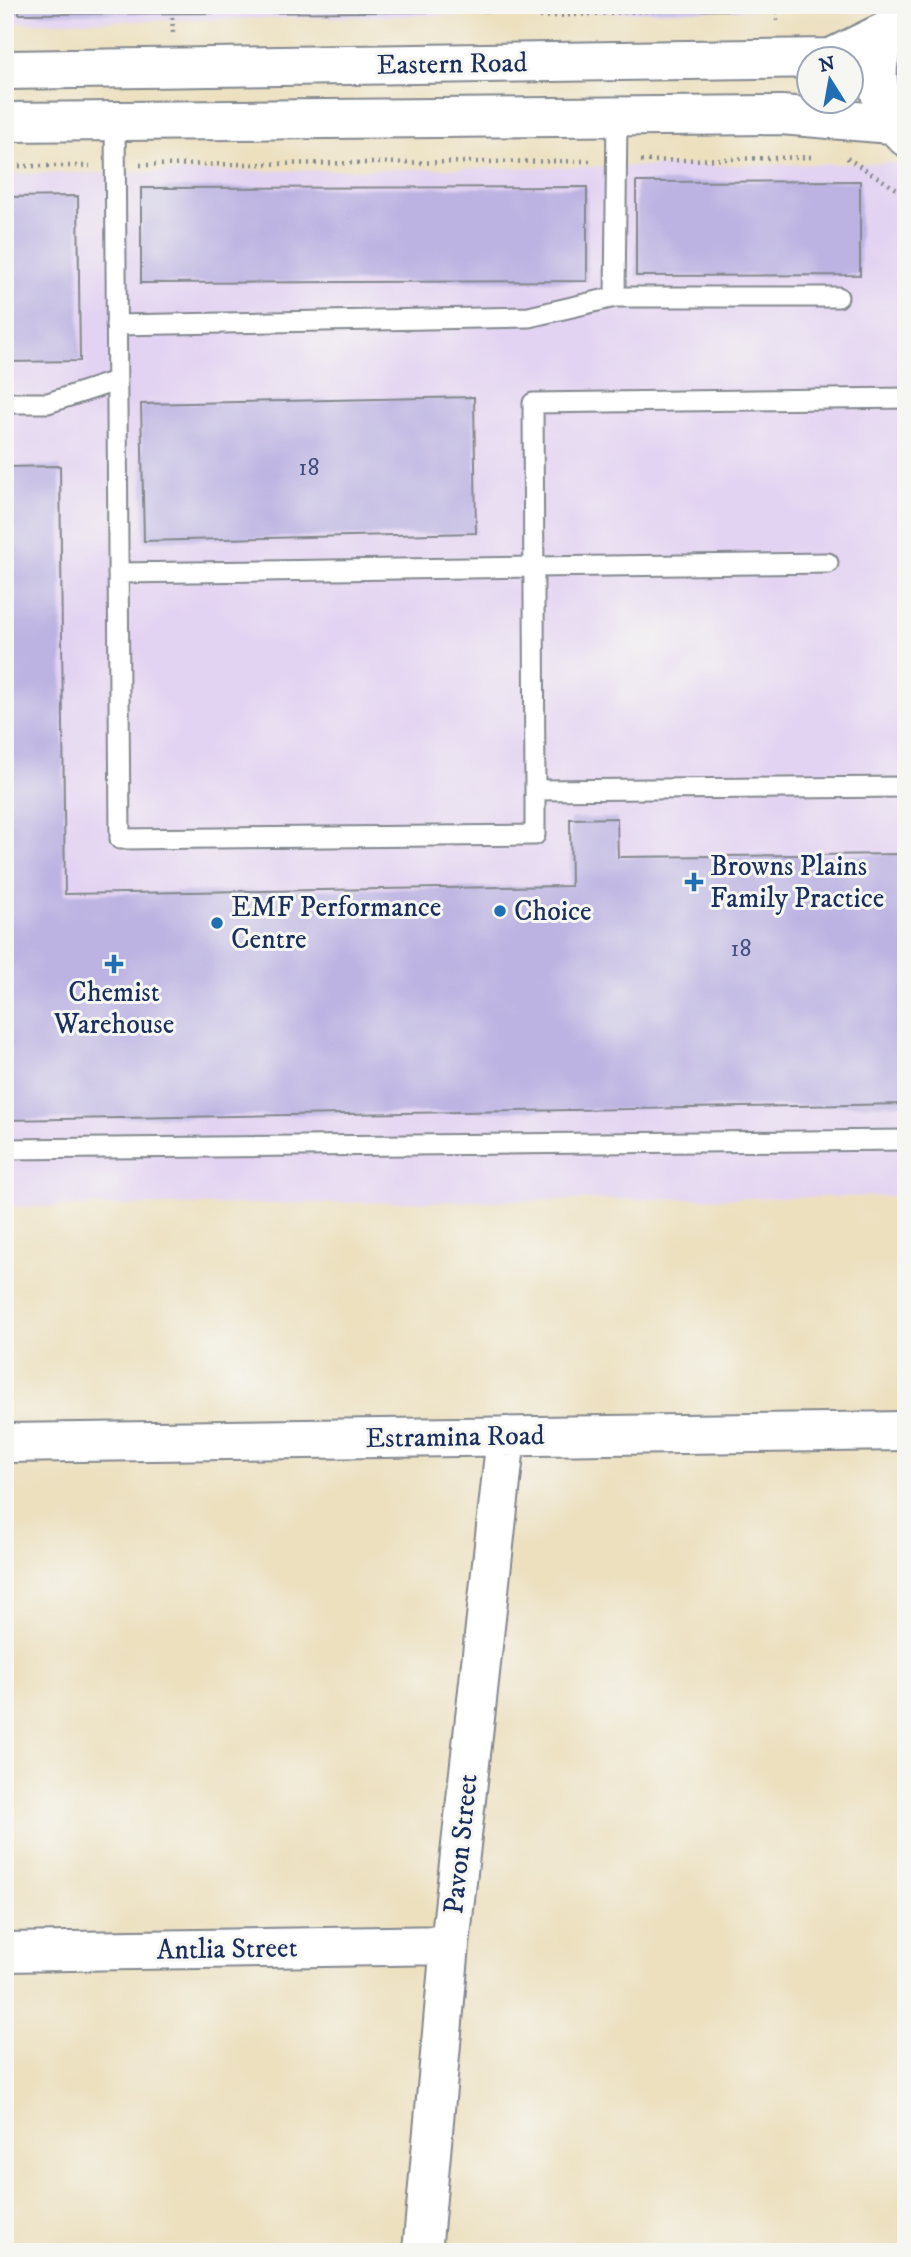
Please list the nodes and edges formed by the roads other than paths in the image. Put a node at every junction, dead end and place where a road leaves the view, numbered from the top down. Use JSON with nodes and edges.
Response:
{"nodes":[{"id":1,"x":899,"y":21,"type":"edge"},
{"id":2,"x":5,"y":70,"type":"edge"},
{"id":3,"x":617,"y":117,"type":"junction"},
{"id":4,"x":115,"y":121,"type":"junction"},
{"id":5,"x":5,"y":122,"type":"edge"},
{"id":6,"x":899,"y":130,"type":"edge"},
{"id":7,"x":838,"y":296,"type":"dead end"},
{"id":8,"x":615,"y":297,"type":"junction"},
{"id":9,"x":116,"y":325,"type":"junction"},
{"id":10,"x":116,"y":381,"type":"junction"},
{"id":11,"x":906,"y":398,"type":"edge"},
{"id":12,"x":5,"y":403,"type":"edge"},
{"id":13,"x":828,"y":563,"type":"dead end"},
{"id":14,"x":535,"y":567,"type":"junction"},
{"id":15,"x":118,"y":573,"type":"junction"},
{"id":16,"x":906,"y":786,"type":"edge"},
{"id":17,"x":535,"y":790,"type":"junction"},
{"id":18,"x":906,"y":1140,"type":"edge"},
{"id":19,"x":5,"y":1149,"type":"edge"},
{"id":20,"x":906,"y":1431,"type":"edge"},
{"id":21,"x":506,"y":1436,"type":"junction"},
{"id":22,"x":5,"y":1443,"type":"edge"},
{"id":23,"x":450,"y":1945,"type":"junction"},
{"id":24,"x":5,"y":1952,"type":"edge"},
{"id":25,"x":422,"y":2252,"type":"edge"}],
"edges":[{"from":1,"to":2,"type":"street","name":"Eastern Road"},
{"from":1,"to":6,"type":"street"},
{"from":3,"to":4,"type":"street","name":"Eastern Road"},
{"from":3,"to":6,"type":"street","name":"Eastern Road"},
{"from":3,"to":8,"type":"lane"},
{"from":4,"to":5,"type":"street","name":"Eastern Road"},
{"from":4,"to":9,"type":"lane"},
{"from":7,"to":8,"type":"lane"},
{"from":8,"to":9,"type":"lane"},
{"from":9,"to":10,"type":"lane"},
{"from":10,"to":12,"type":"lane"},
{"from":10,"to":15,"type":"lane"},
{"from":11,"to":14,"type":"lane"},
{"from":13,"to":14,"type":"lane"},
{"from":14,"to":15,"type":"lane"},
{"from":14,"to":17,"type":"lane"},
{"from":15,"to":17,"type":"lane"},
{"from":16,"to":17,"type":"lane"},
{"from":18,"to":19,"type":"lane"},
{"from":20,"to":21,"type":"street","name":"Estramina Road"},
{"from":21,"to":22,"type":"street","name":"Estramina Road"},
{"from":21,"to":23,"type":"street","name":"Pavon Street"},
{"from":23,"to":24,"type":"street","name":"Antlia Street"},
{"from":23,"to":25,"type":"street","name":"Pavon Street"}]}
